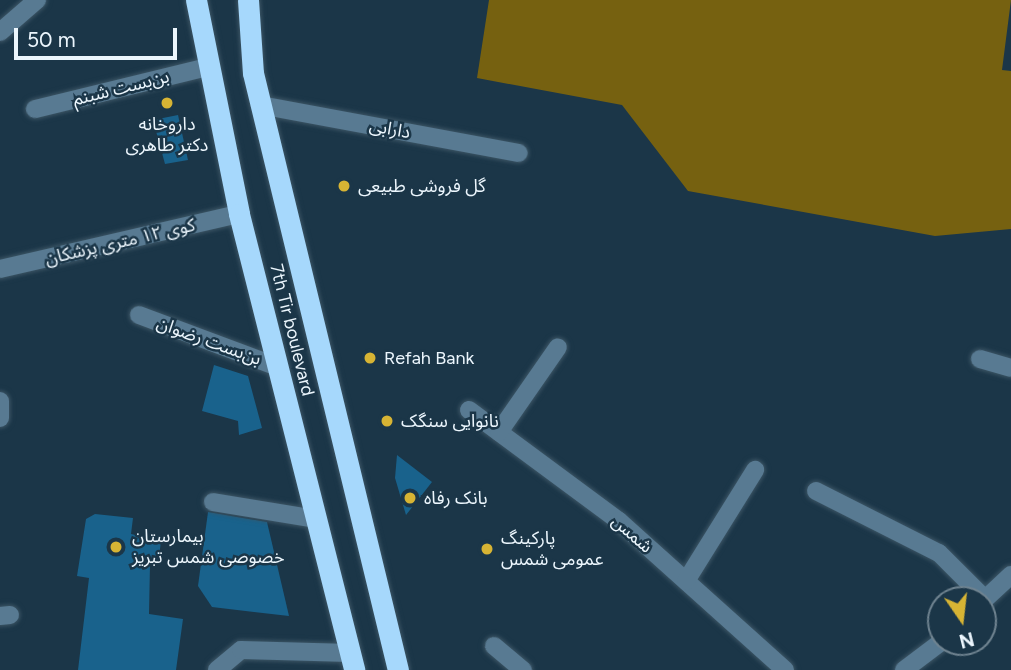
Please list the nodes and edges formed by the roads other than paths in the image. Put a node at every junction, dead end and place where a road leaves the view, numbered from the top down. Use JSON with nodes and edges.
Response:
{"nodes":[{"id":1,"x":37,"y":0,"type":"edge"},
{"id":2,"x":196,"y":0,"type":"edge"},
{"id":3,"x":248,"y":0,"type":"edge"},
{"id":4,"x":0,"y":32,"type":"edge"},
{"id":5,"x":206,"y":67,"type":"junction"},
{"id":6,"x":260,"y":105,"type":"junction"},
{"id":7,"x":35,"y":109,"type":"dead end"},
{"id":8,"x":519,"y":153,"type":"dead end"},
{"id":9,"x":239,"y":214,"type":"junction"},
{"id":10,"x":0,"y":269,"type":"edge"},
{"id":11,"x":139,"y":315,"type":"dead end"},
{"id":12,"x":558,"y":347,"type":"dead end"},
{"id":13,"x":980,"y":359,"type":"dead end"},
{"id":14,"x":278,"y":367,"type":"junction"},
{"id":15,"x":1011,"y":368,"type":"edge"},
{"id":16,"x":0,"y":401,"type":"edge"},
{"id":17,"x":469,"y":410,"type":"dead end"},
{"id":18,"x":0,"y":418,"type":"edge"},
{"id":19,"x":499,"y":432,"type":"junction"},
{"id":20,"x":755,"y":470,"type":"dead end"},
{"id":21,"x":816,"y":491,"type":"dead end"},
{"id":22,"x":213,"y":502,"type":"dead end"},
{"id":23,"x":316,"y":519,"type":"junction"},
{"id":24,"x":1011,"y":575,"type":"edge"},
{"id":25,"x":686,"y":581,"type":"junction"},
{"id":26,"x":971,"y":586,"type":"edge"},
{"id":27,"x":997,"y":588,"type":"edge"},
{"id":28,"x":494,"y":646,"type":"dead end"},
{"id":29,"x":927,"y":653,"type":"edge"},
{"id":30,"x":352,"y":662,"type":"edge"},
{"id":31,"x":217,"y":670,"type":"edge"},
{"id":32,"x":398,"y":670,"type":"edge"},
{"id":33,"x":523,"y":670,"type":"edge"},
{"id":34,"x":785,"y":670,"type":"edge"},
{"id":35,"x":904,"y":670,"type":"edge"}],
"edges":[{"from":1,"to":4,"type":"street"},
{"from":2,"to":5,"type":"highway","name":"7th Tir boulevard"},
{"from":3,"to":6,"type":"highway","name":"7th Tir boulevard"},
{"from":5,"to":7,"type":"street","name":"بن‌بست شبنم"},
{"from":5,"to":9,"type":"highway","name":"7th Tir boulevard"},
{"from":6,"to":8,"type":"street","name":"دارابی"},
{"from":6,"to":32,"type":"highway","name":"7th Tir boulevard"},
{"from":9,"to":10,"type":"street","name":"کوی ۱۲ متری پزشکان"},
{"from":9,"to":14,"type":"highway","name":"7th Tir boulevard"},
{"from":11,"to":14,"type":"street","name":"بن‌بست رضوان"},
{"from":12,"to":19,"type":"street"},
{"from":13,"to":15,"type":"street"},
{"from":14,"to":23,"type":"highway","name":"7th Tir boulevard"},
{"from":16,"to":18,"type":"street"},
{"from":17,"to":19,"type":"street","name":"شمس"},
{"from":19,"to":25,"type":"street","name":"شمس"},
{"from":20,"to":25,"type":"street"},
{"from":21,"to":26,"type":"street"},
{"from":22,"to":23,"type":"street"},
{"from":23,"to":30,"type":"highway","name":"7th Tir boulevard"},
{"from":24,"to":27,"type":"street"},
{"from":25,"to":34,"type":"street","name":"شمس"},
{"from":28,"to":33,"type":"street"},
{"from":29,"to":35,"type":"street"},
{"from":30,"to":31,"type":"street"}]}
